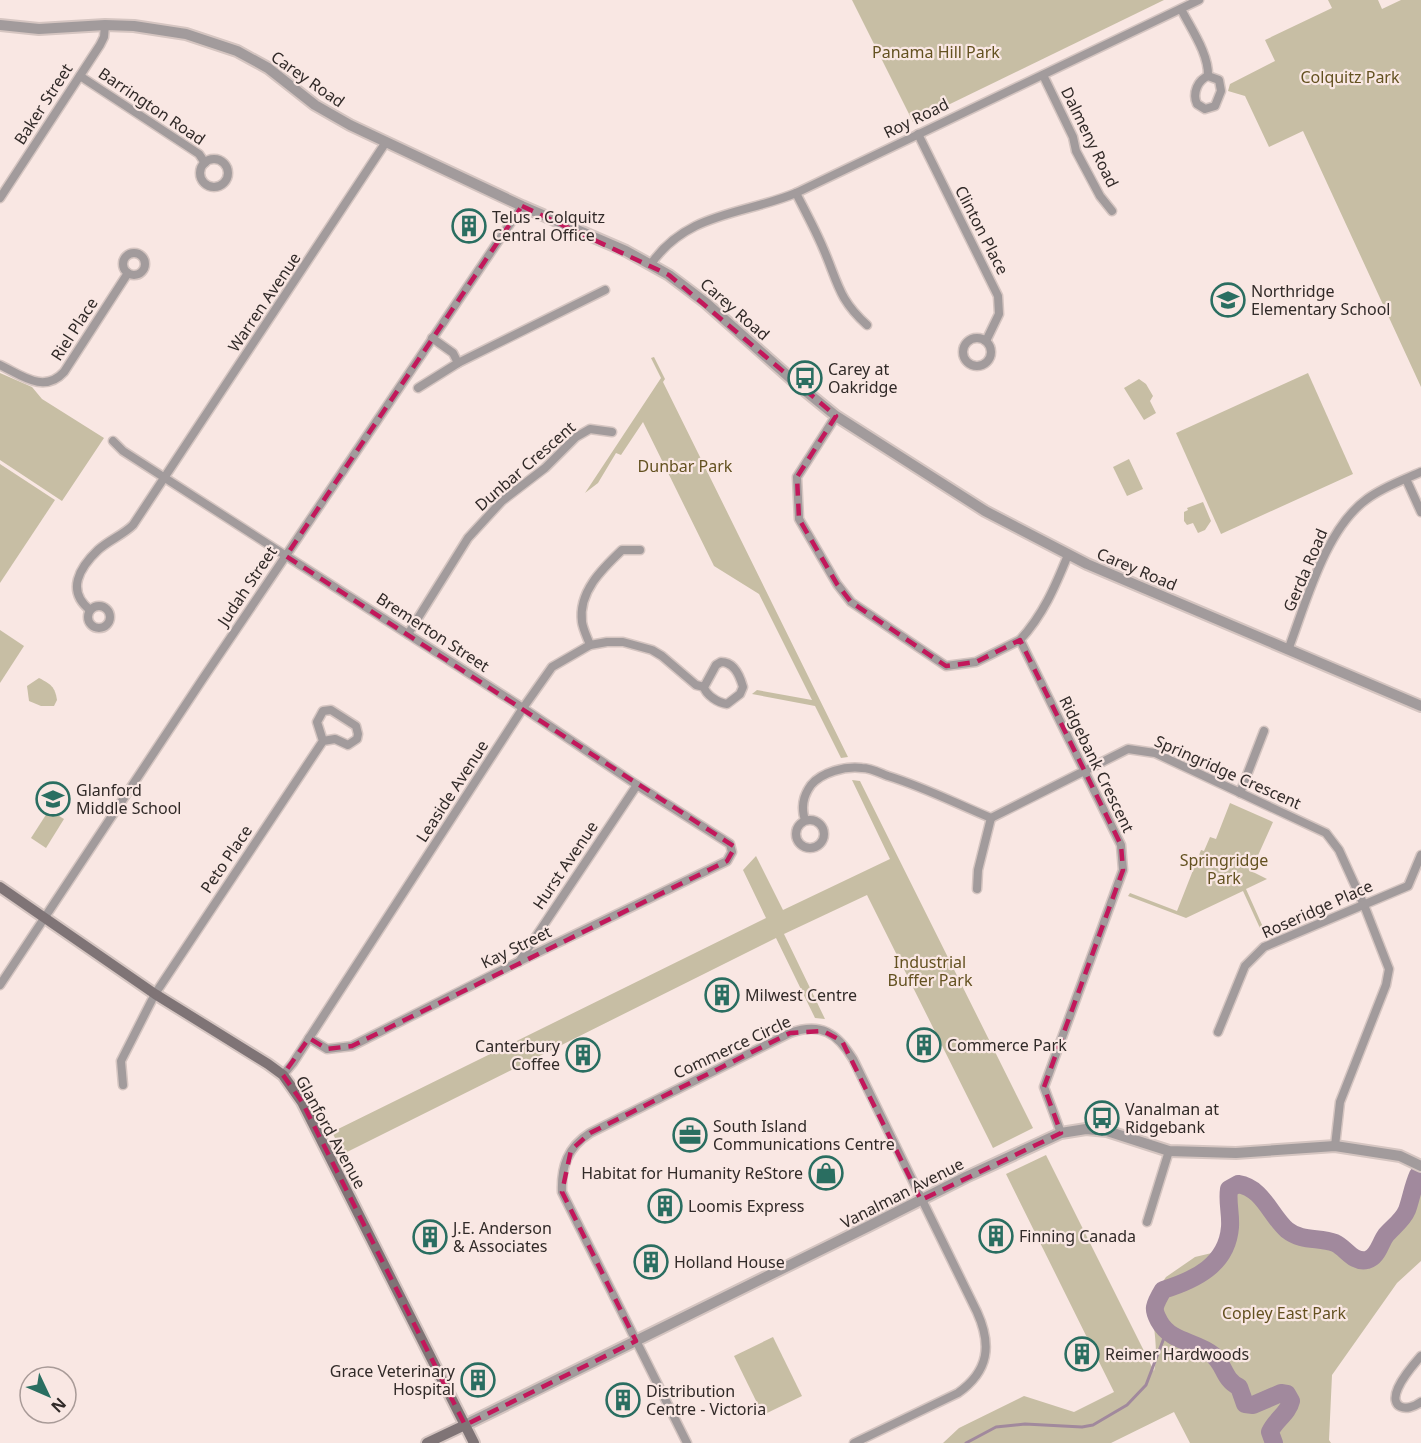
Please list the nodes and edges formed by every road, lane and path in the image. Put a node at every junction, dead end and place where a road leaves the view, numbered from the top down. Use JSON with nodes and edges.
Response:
{"nodes":[{"id":1,"x":1199,"y":0,"type":"edge"},
{"id":2,"x":1181,"y":9,"type":"junction"},
{"id":3,"x":0,"y":25,"type":"edge"},
{"id":4,"x":105,"y":25,"type":"junction"},
{"id":5,"x":1043,"y":75,"type":"junction"},
{"id":6,"x":80,"y":76,"type":"junction"},
{"id":7,"x":1208,"y":76,"type":"dead end"},
{"id":8,"x":918,"y":134,"type":"junction"},
{"id":9,"x":386,"y":142,"type":"junction"},
{"id":10,"x":205,"y":163,"type":"dead end"},
{"id":11,"x":3,"y":186,"type":"edge"},
{"id":12,"x":796,"y":193,"type":"junction"},
{"id":13,"x":0,"y":198,"type":"edge"},
{"id":14,"x":522,"y":206,"type":"junction"},
{"id":15,"x":1112,"y":211,"type":"dead end"},
{"id":16,"x":651,"y":264,"type":"junction"},
{"id":17,"x":128,"y":273,"type":"dead end"},
{"id":18,"x":604,"y":290,"type":"dead end"},
{"id":19,"x":867,"y":325,"type":"dead end"},
{"id":20,"x":432,"y":338,"type":"junction"},
{"id":21,"x":986,"y":341,"type":"dead end"},
{"id":22,"x":458,"y":363,"type":"junction"},
{"id":23,"x":0,"y":365,"type":"edge"},
{"id":24,"x":418,"y":388,"type":"dead end"},
{"id":25,"x":836,"y":416,"type":"junction"},
{"id":26,"x":612,"y":432,"type":"dead end"},
{"id":27,"x":113,"y":441,"type":"dead end"},
{"id":28,"x":1421,"y":472,"type":"edge"},
{"id":29,"x":165,"y":478,"type":"junction"},
{"id":30,"x":1406,"y":479,"type":"junction"},
{"id":31,"x":1421,"y":512,"type":"edge"},
{"id":32,"x":640,"y":550,"type":"dead end"},
{"id":33,"x":1068,"y":555,"type":"junction"},
{"id":34,"x":286,"y":556,"type":"junction"},
{"id":35,"x":90,"y":610,"type":"dead end"},
{"id":36,"x":408,"y":634,"type":"junction"},
{"id":37,"x":1020,"y":640,"type":"junction"},
{"id":38,"x":590,"y":645,"type":"junction"},
{"id":39,"x":1288,"y":650,"type":"junction"},
{"id":40,"x":704,"y":687,"type":"junction"},
{"id":41,"x":1421,"y":706,"type":"edge"},
{"id":42,"x":523,"y":708,"type":"junction"},
{"id":43,"x":1264,"y":731,"type":"dead end"},
{"id":44,"x":323,"y":741,"type":"junction"},
{"id":45,"x":1084,"y":771,"type":"junction"},
{"id":46,"x":637,"y":785,"type":"junction"},
{"id":47,"x":1240,"y":793,"type":"junction"},
{"id":48,"x":992,"y":818,"type":"junction"},
{"id":49,"x":805,"y":820,"type":"dead end"},
{"id":50,"x":732,"y":852,"type":"joint"},
{"id":51,"x":1421,"y":855,"type":"edge"},
{"id":52,"x":0,"y":887,"type":"edge"},
{"id":53,"x":977,"y":889,"type":"dead end"},
{"id":54,"x":1364,"y":905,"type":"junction"},
{"id":55,"x":45,"y":917,"type":"junction"},
{"id":56,"x":518,"y":962,"type":"junction"},
{"id":57,"x":0,"y":985,"type":"edge"},
{"id":58,"x":155,"y":994,"type":"junction"},
{"id":59,"x":1218,"y":1032,"type":"dead end"},
{"id":60,"x":309,"y":1038,"type":"junction"},
{"id":61,"x":283,"y":1075,"type":"junction"},
{"id":62,"x":123,"y":1085,"type":"dead end"},
{"id":63,"x":1061,"y":1133,"type":"junction"},
{"id":64,"x":1335,"y":1146,"type":"junction"},
{"id":65,"x":1169,"y":1151,"type":"junction"},
{"id":66,"x":1421,"y":1166,"type":"edge"},
{"id":67,"x":921,"y":1200,"type":"junction"},
{"id":68,"x":1147,"y":1222,"type":"dead end"},
{"id":69,"x":636,"y":1341,"type":"junction"},
{"id":70,"x":1421,"y":1356,"type":"edge"},
{"id":71,"x":1421,"y":1402,"type":"edge"},
{"id":72,"x":465,"y":1425,"type":"junction"},
{"id":73,"x":427,"y":1443,"type":"edge"},
{"id":74,"x":474,"y":1443,"type":"edge"},
{"id":75,"x":687,"y":1443,"type":"edge"},
{"id":76,"x":854,"y":1443,"type":"edge"}],
"edges":[{"from":1,"to":2,"type":"street","name":"Roy Road"},
{"from":2,"to":5,"type":"street","name":"Roy Road"},
{"from":2,"to":7,"type":"street"},
{"from":3,"to":4,"type":"street","name":"Carey Road"},
{"from":4,"to":6,"type":"street","name":"Baker Street"},
{"from":4,"to":9,"type":"street","name":"Carey Road"},
{"from":5,"to":8,"type":"street","name":"Roy Road"},
{"from":5,"to":15,"type":"street","name":"Dalmeny Road"},
{"from":6,"to":10,"type":"street","name":"Barrington Road"},
{"from":6,"to":11,"type":"street","name":"Baker Street"},
{"from":8,"to":12,"type":"street","name":"Roy Road"},
{"from":8,"to":21,"type":"street","name":"Clinton Place"},
{"from":9,"to":14,"type":"street","name":"Carey Road"},
{"from":9,"to":29,"type":"street","name":"Warren Avenue"},
{"from":11,"to":13,"type":"street","name":"Baker Street"},
{"from":12,"to":16,"type":"street","name":"Roy Road"},
{"from":12,"to":19,"type":"street"},
{"from":14,"to":16,"type":"street","name":"Carey Road"},
{"from":14,"to":20,"type":"street","name":"Judah Street"},
{"from":16,"to":25,"type":"street","name":"Carey Road"},
{"from":17,"to":23,"type":"street","name":"Riel Place"},
{"from":18,"to":22,"type":"street"},
{"from":20,"to":22,"type":"street"},
{"from":20,"to":34,"type":"street","name":"Judah Street"},
{"from":22,"to":24,"type":"street"},
{"from":25,"to":33,"type":"street","name":"Carey Road"},
{"from":25,"to":37,"type":"street"},
{"from":26,"to":36,"type":"street","name":"Dunbar Crescent"},
{"from":27,"to":29,"type":"street","name":"Bremerton Street"},
{"from":28,"to":30,"type":"street","name":"Gerda Road"},
{"from":29,"to":34,"type":"street","name":"Bremerton Street"},
{"from":29,"to":35,"type":"street","name":"Warren Avenue"},
{"from":30,"to":31,"type":"street"},
{"from":30,"to":39,"type":"street","name":"Gerda Road"},
{"from":32,"to":38,"type":"street"},
{"from":33,"to":37,"type":"street"},
{"from":33,"to":39,"type":"street","name":"Carey Road"},
{"from":34,"to":36,"type":"street","name":"Bremerton Street"},
{"from":34,"to":55,"type":"street","name":"Judah Street"},
{"from":36,"to":42,"type":"street","name":"Bremerton Street"},
{"from":37,"to":45,"type":"street","name":"Ridgebank Crescent"},
{"from":38,"to":40,"type":"street","name":"Leaside Avenue"},
{"from":38,"to":42,"type":"street","name":"Leaside Avenue"},
{"from":39,"to":41,"type":"street","name":"Carey Road"},
{"from":40,"to":40,"type":"street","name":"Leaside Avenue"},
{"from":42,"to":46,"type":"street","name":"Bremerton Street"},
{"from":42,"to":60,"type":"street","name":"Leaside Avenue"},
{"from":43,"to":47,"type":"street"},
{"from":44,"to":44,"type":"street"},
{"from":44,"to":58,"type":"street","name":"Peto Place"},
{"from":45,"to":47,"type":"street","name":"Springridge Crescent"},
{"from":45,"to":48,"type":"street","name":"Springridge Crescent"},
{"from":45,"to":63,"type":"street","name":"Ridgebank Crescent"},
{"from":46,"to":50,"type":"street","name":"Bremerton Street"},
{"from":46,"to":56,"type":"street","name":"Hurst Avenue"},
{"from":47,"to":54,"type":"street","name":"Springridge Crescent"},
{"from":48,"to":49,"type":"street"},
{"from":48,"to":53,"type":"street"},
{"from":50,"to":56,"type":"street","name":"Kay Street"},
{"from":51,"to":54,"type":"street","name":"Roseridge Place"},
{"from":52,"to":55,"type":"main road","name":"Glanford Avenue"},
{"from":54,"to":59,"type":"street","name":"Roseridge Place"},
{"from":54,"to":64,"type":"street","name":"Springridge Crescent"},
{"from":55,"to":57,"type":"street","name":"Judah Street"},
{"from":55,"to":58,"type":"main road","name":"Glanford Avenue"},
{"from":56,"to":60,"type":"street","name":"Kay Street"},
{"from":58,"to":61,"type":"main road","name":"Glanford Avenue"},
{"from":58,"to":62,"type":"street","name":"Peto Place"},
{"from":60,"to":61,"type":"street","name":"Leaside Avenue"},
{"from":61,"to":72,"type":"main road","name":"Glanford Avenue"},
{"from":63,"to":65,"type":"street","name":"Vanalman Avenue"},
{"from":63,"to":67,"type":"street","name":"Vanalman Avenue"},
{"from":64,"to":65,"type":"street","name":"Vanalman Avenue"},
{"from":64,"to":66,"type":"street","name":"Vanalman Avenue"},
{"from":65,"to":68,"type":"street"},
{"from":67,"to":69,"type":"street","name":"Vanalman Avenue"},
{"from":67,"to":69,"type":"street","name":"Commerce Circle"},
{"from":67,"to":76,"type":"street","name":"Commerce Circle"},
{"from":69,"to":72,"type":"street","name":"Vanalman Avenue"},
{"from":69,"to":75,"type":"street","name":"Commerce Circle"},
{"from":70,"to":71,"type":"street"},
{"from":72,"to":73,"type":"main road","name":"Vanalman Avenue"},
{"from":72,"to":74,"type":"main road","name":"Glanford Avenue"}]}
